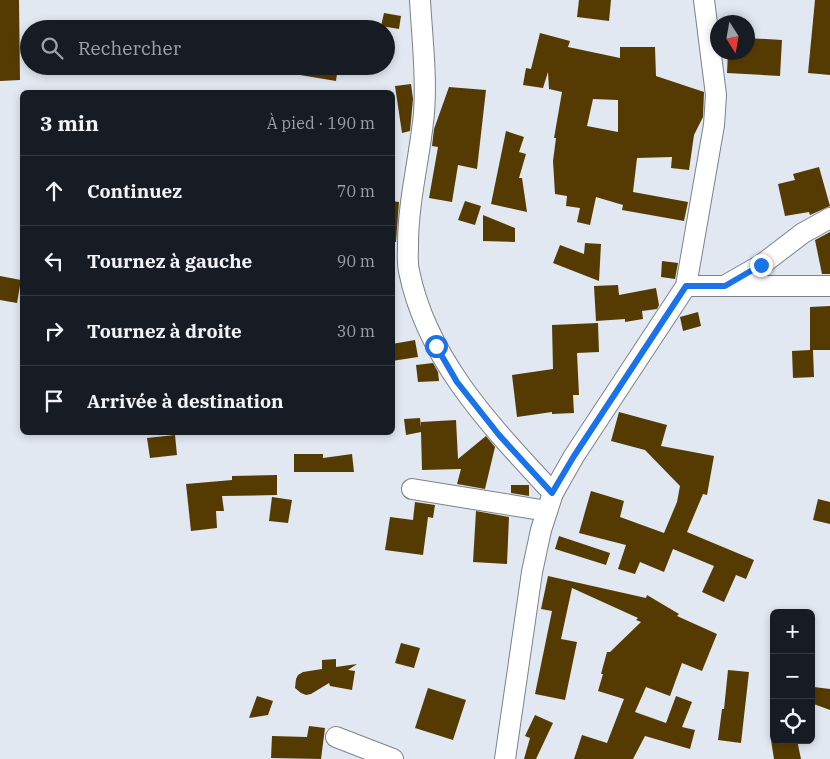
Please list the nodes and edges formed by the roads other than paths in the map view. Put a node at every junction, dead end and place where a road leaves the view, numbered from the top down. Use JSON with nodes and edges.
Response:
{"nodes":[{"id":1,"x":420,"y":0,"type":"edge"},
{"id":2,"x":704,"y":0,"type":"edge"},
{"id":3,"x":830,"y":218,"type":"edge"},
{"id":4,"x":686,"y":286,"type":"junction"},
{"id":5,"x":725,"y":286,"type":"junction"},
{"id":6,"x":830,"y":286,"type":"edge"},
{"id":7,"x":412,"y":489,"type":"dead end"},
{"id":8,"x":550,"y":502,"type":"junction"},
{"id":9,"x":336,"y":737,"type":"dead end"},
{"id":10,"x":393,"y":759,"type":"edge"},
{"id":11,"x":505,"y":759,"type":"edge"}],
"edges":[{"from":1,"to":8,"type":"street"},
{"from":2,"to":4,"type":"street"},
{"from":3,"to":5,"type":"street"},
{"from":4,"to":5,"type":"street"},
{"from":4,"to":8,"type":"street"},
{"from":5,"to":6,"type":"street"},
{"from":7,"to":8,"type":"street"},
{"from":8,"to":11,"type":"street"},
{"from":9,"to":10,"type":"street"}]}
